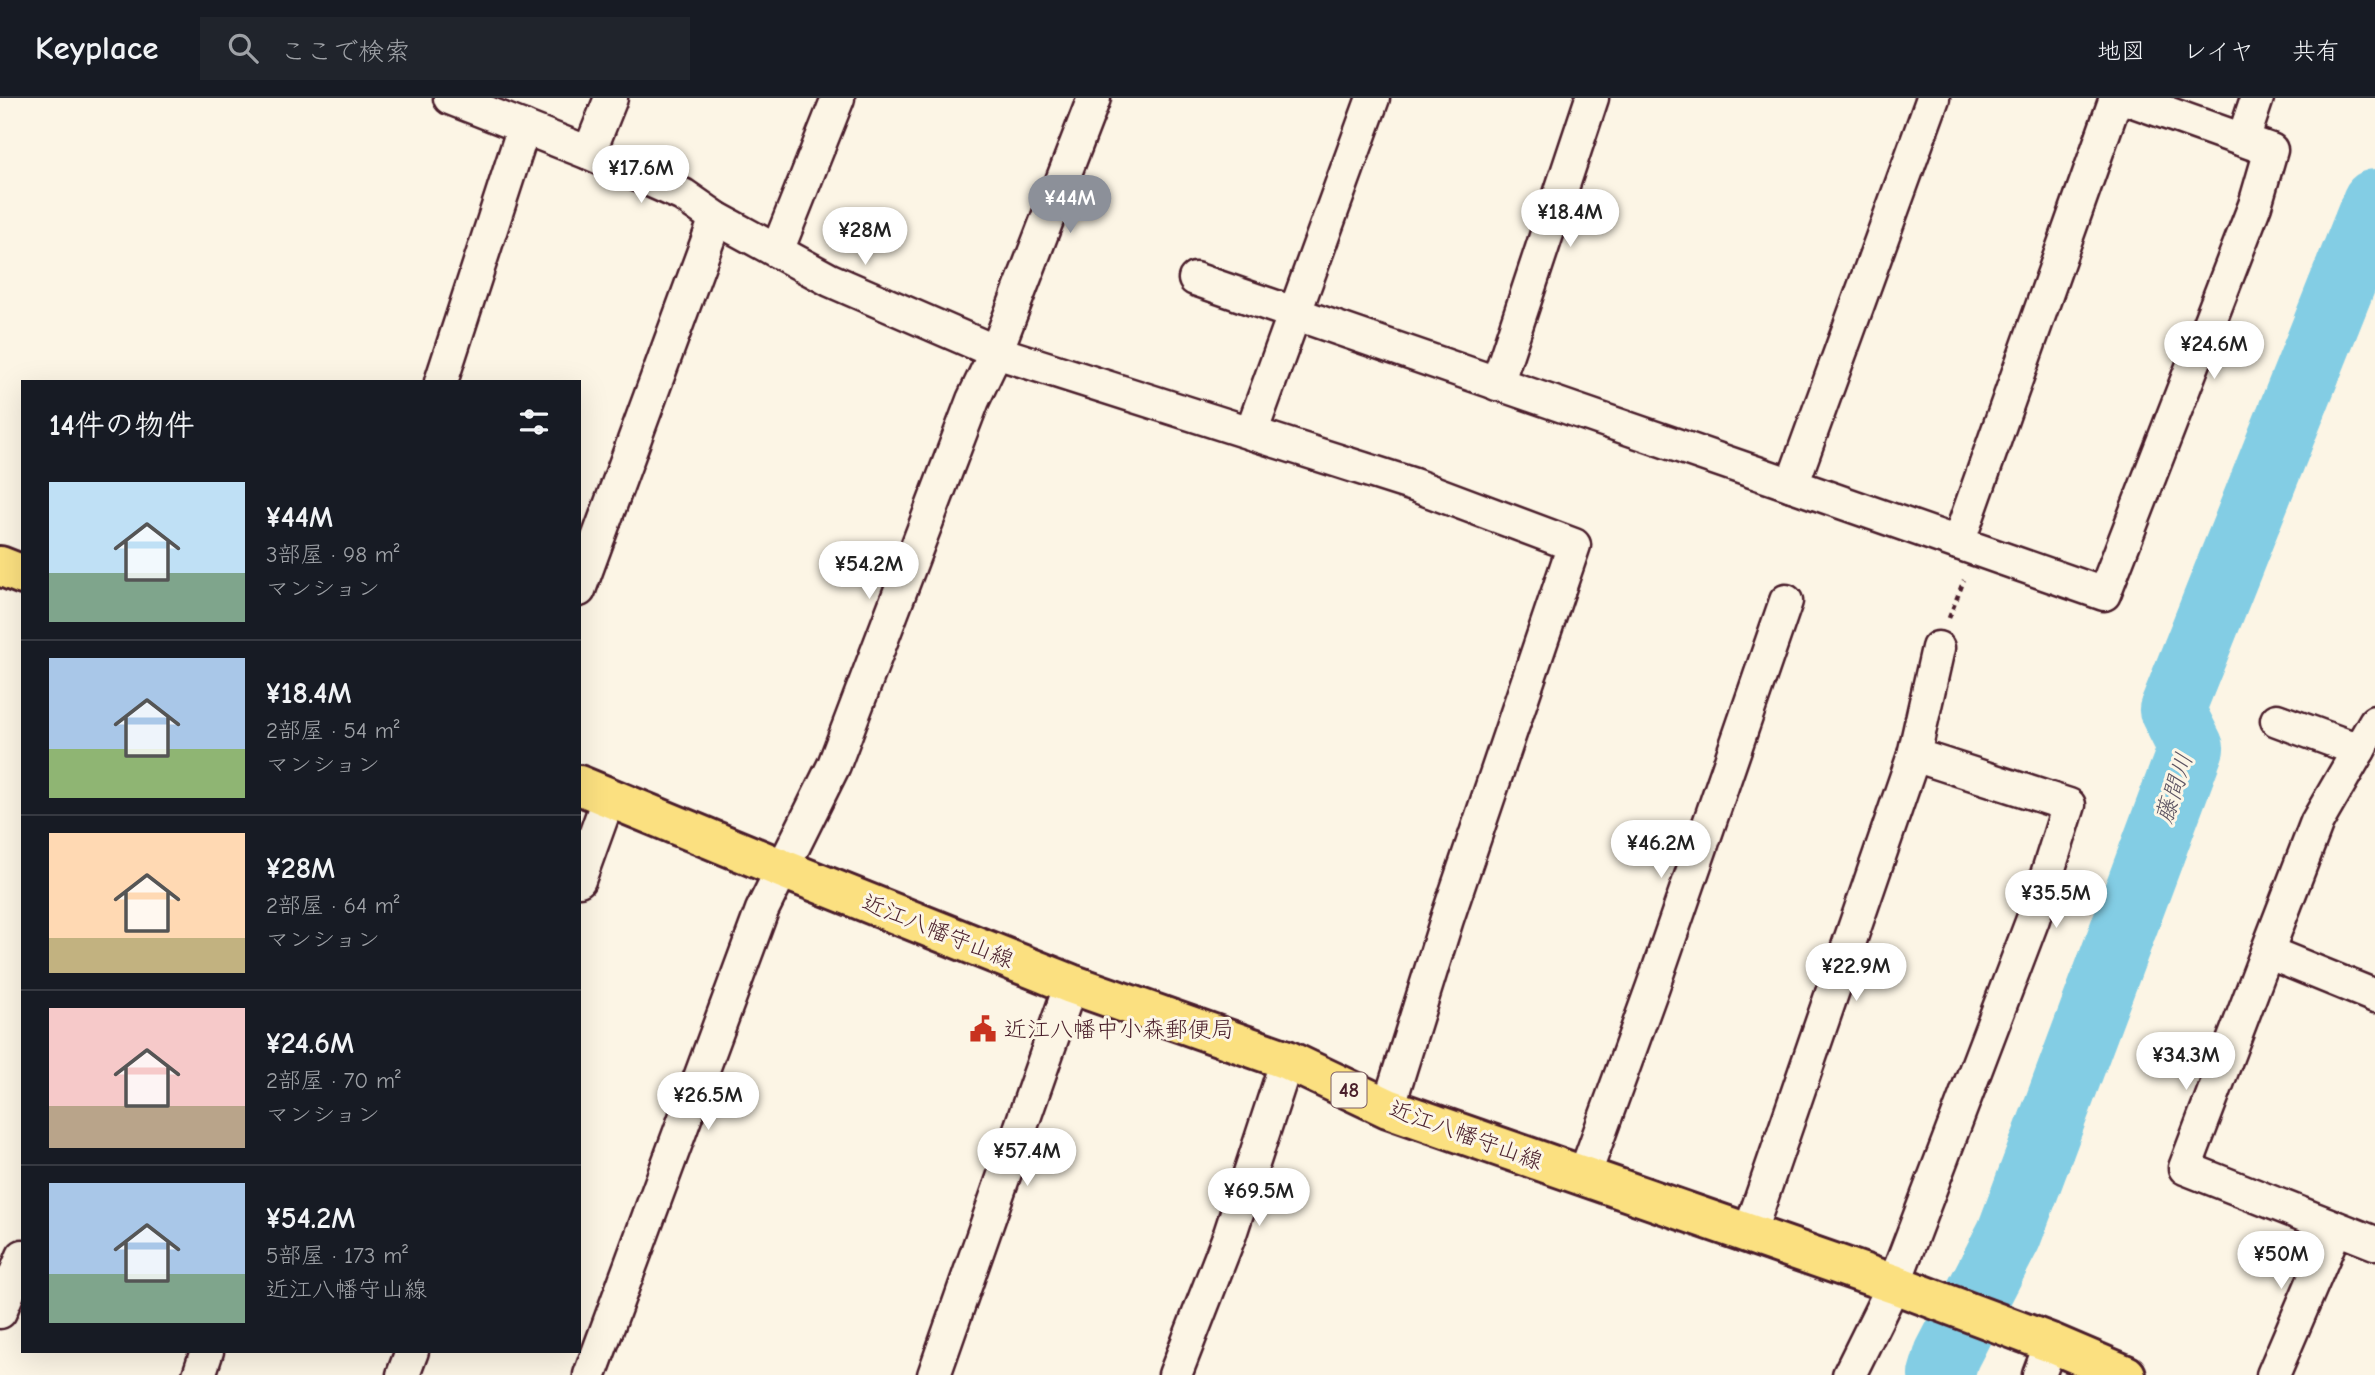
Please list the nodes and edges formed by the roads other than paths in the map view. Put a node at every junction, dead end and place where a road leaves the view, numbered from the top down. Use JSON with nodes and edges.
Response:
{"nodes":[{"id":1,"x":450,"y":98,"type":"edge"},
{"id":2,"x":611,"y":98,"type":"edge"},
{"id":3,"x":838,"y":98,"type":"edge"},
{"id":4,"x":1094,"y":98,"type":"edge"},
{"id":5,"x":1373,"y":98,"type":"edge"},
{"id":6,"x":1592,"y":98,"type":"edge"},
{"id":7,"x":1933,"y":98,"type":"edge"},
{"id":8,"x":2116,"y":98,"type":"edge"},
{"id":9,"x":2125,"y":98,"type":"edge"},
{"id":10,"x":2257,"y":98,"type":"edge"},
{"id":11,"x":524,"y":127,"type":"junction"},
{"id":12,"x":2243,"y":140,"type":"junction"},
{"id":13,"x":589,"y":153,"type":"junction"},
{"id":14,"x":716,"y":218,"type":"junction"},
{"id":15,"x":777,"y":251,"type":"junction"},
{"id":16,"x":1195,"y":279,"type":"dead end"},
{"id":17,"x":1294,"y":314,"type":"junction"},
{"id":18,"x":996,"y":352,"type":"junction"},
{"id":19,"x":441,"y":380,"type":"edge"},
{"id":20,"x":1497,"y":384,"type":"junction"},
{"id":21,"x":1251,"y":433,"type":"junction"},
{"id":22,"x":1792,"y":485,"type":"junction"},
{"id":23,"x":1967,"y":546,"type":"junction"},
{"id":24,"x":0,"y":566,"type":"edge"},
{"id":25,"x":21,"y":574,"type":"edge"},
{"id":26,"x":581,"y":585,"type":"edge"},
{"id":27,"x":1786,"y":601,"type":"dead end"},
{"id":28,"x":1938,"y":648,"type":"road end"},
{"id":29,"x":2277,"y":720,"type":"dead end"},
{"id":30,"x":2375,"y":722,"type":"edge"},
{"id":31,"x":2359,"y":750,"type":"junction"},
{"id":32,"x":1914,"y":755,"type":"junction"},
{"id":33,"x":594,"y":791,"type":"edge"},
{"id":34,"x":581,"y":868,"type":"edge"},
{"id":35,"x":783,"y":870,"type":"junction"},
{"id":36,"x":2267,"y":953,"type":"junction"},
{"id":37,"x":1071,"y":985,"type":"junction"},
{"id":38,"x":2375,"y":996,"type":"edge"},
{"id":39,"x":1287,"y":1060,"type":"junction"},
{"id":40,"x":1388,"y":1108,"type":"junction"},
{"id":41,"x":1584,"y":1176,"type":"junction"},
{"id":42,"x":2336,"y":1228,"type":"junction"},
{"id":43,"x":1749,"y":1234,"type":"junction"},
{"id":44,"x":2375,"y":1243,"type":"edge"},
{"id":45,"x":21,"y":1260,"type":"edge"},
{"id":46,"x":1894,"y":1284,"type":"junction"},
{"id":47,"x":2,"y":1303,"type":"edge"},
{"id":48,"x":206,"y":1353,"type":"edge"},
{"id":49,"x":411,"y":1353,"type":"edge"},
{"id":50,"x":2045,"y":1359,"type":"edge"},
{"id":51,"x":199,"y":1375,"type":"edge"},
{"id":52,"x":403,"y":1375,"type":"edge"},
{"id":53,"x":590,"y":1375,"type":"edge"},
{"id":54,"x":934,"y":1375,"type":"edge"},
{"id":55,"x":1175,"y":1375,"type":"edge"},
{"id":56,"x":1849,"y":1375,"type":"edge"},
{"id":57,"x":2126,"y":1375,"type":"edge"},
{"id":58,"x":2273,"y":1375,"type":"edge"}],
"edges":[{"from":1,"to":11,"type":"street"},
{"from":2,"to":13,"type":"street"},
{"from":3,"to":15,"type":"street"},
{"from":4,"to":18,"type":"street"},
{"from":5,"to":17,"type":"street"},
{"from":6,"to":20,"type":"street"},
{"from":7,"to":22,"type":"street"},
{"from":8,"to":23,"type":"street"},
{"from":9,"to":12,"type":"street"},
{"from":10,"to":12,"type":"street"},
{"from":11,"to":13,"type":"street"},
{"from":11,"to":19,"type":"street"},
{"from":12,"to":23,"type":"street"},
{"from":13,"to":14,"type":"street"},
{"from":14,"to":15,"type":"street"},
{"from":14,"to":26,"type":"street"},
{"from":15,"to":18,"type":"street"},
{"from":16,"to":17,"type":"street"},
{"from":17,"to":20,"type":"street"},
{"from":17,"to":21,"type":"street"},
{"from":18,"to":21,"type":"street"},
{"from":18,"to":35,"type":"street"},
{"from":20,"to":22,"type":"street"},
{"from":21,"to":40,"type":"street"},
{"from":22,"to":23,"type":"street"},
{"from":24,"to":25,"type":"main road"},
{"from":27,"to":41,"type":"street"},
{"from":28,"to":32,"type":"street"},
{"from":29,"to":31,"type":"street"},
{"from":30,"to":31,"type":"street"},
{"from":31,"to":36,"type":"street"},
{"from":32,"to":43,"type":"street"},
{"from":32,"to":46,"type":"street"},
{"from":33,"to":34,"type":"street"},
{"from":33,"to":35,"type":"main road","name":"近江八幡守山線","number":"48"},
{"from":35,"to":37,"type":"main road","name":"近江八幡守山線","number":"48"},
{"from":35,"to":53,"type":"street"},
{"from":36,"to":38,"type":"street"},
{"from":36,"to":42,"type":"street"},
{"from":37,"to":39,"type":"main road","name":"近江八幡守山線","number":"48"},
{"from":37,"to":54,"type":"street"},
{"from":39,"to":40,"type":"main road","name":"近江八幡守山線","number":"48"},
{"from":39,"to":55,"type":"street"},
{"from":40,"to":41,"type":"main road","name":"近江八幡守山線","number":"48"},
{"from":41,"to":43,"type":"main road","name":"近江八幡守山線","number":"48"},
{"from":42,"to":44,"type":"street"},
{"from":42,"to":58,"type":"street"},
{"from":43,"to":46,"type":"main road","name":"近江八幡守山線","number":"48"},
{"from":45,"to":47,"type":"street"},
{"from":46,"to":50,"type":"main road","name":"近江八幡守山線","number":"48"},
{"from":46,"to":56,"type":"street"},
{"from":48,"to":51,"type":"street"},
{"from":49,"to":52,"type":"street"},
{"from":50,"to":57,"type":"main road","name":"近江八幡守山線","number":"48"}]}
